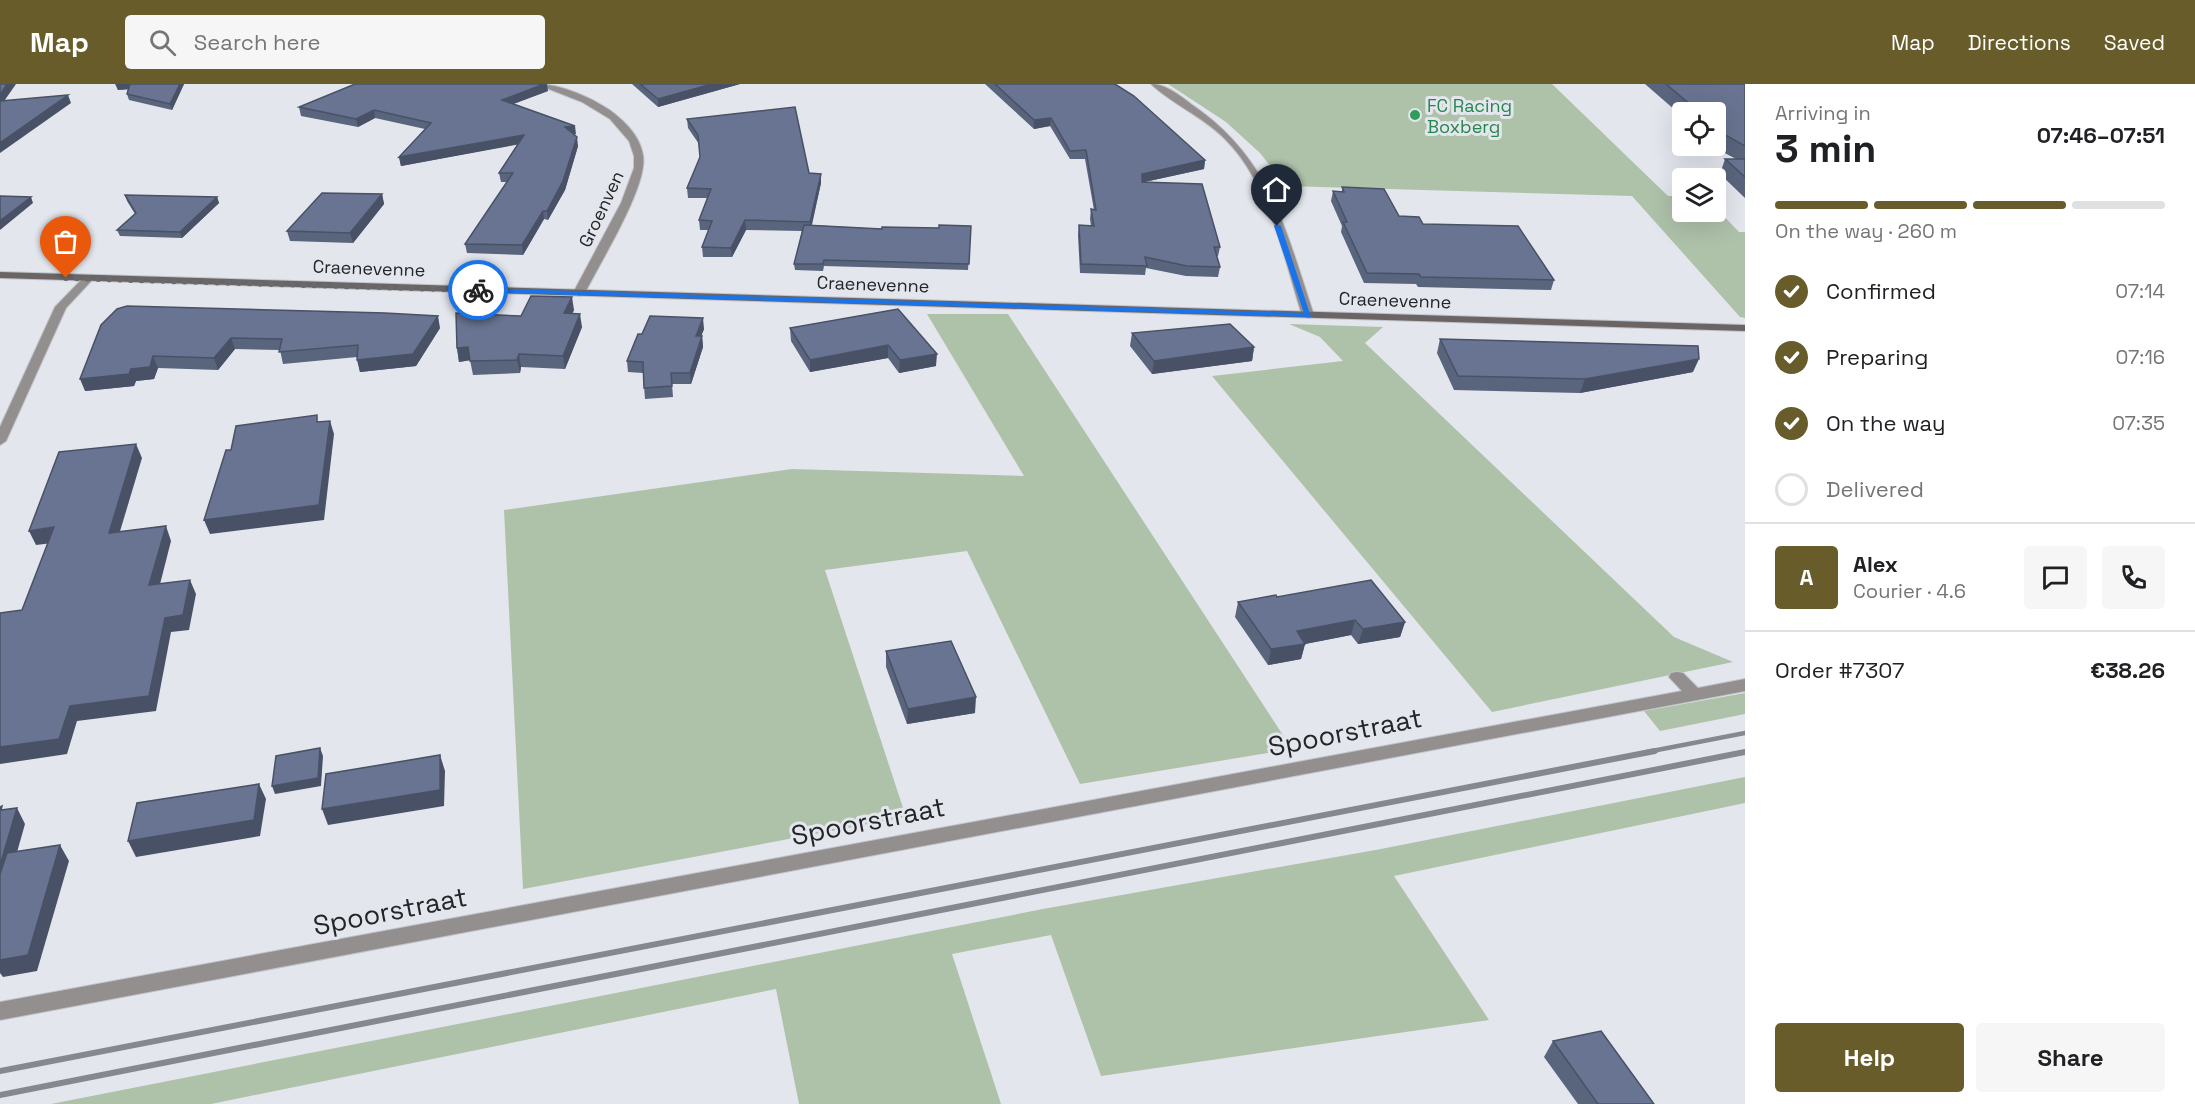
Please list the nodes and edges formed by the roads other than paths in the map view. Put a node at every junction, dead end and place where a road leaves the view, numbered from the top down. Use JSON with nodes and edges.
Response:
{"nodes":[{"id":1,"x":540,"y":84,"type":"edge"},
{"id":2,"x":1155,"y":84,"type":"edge"},
{"id":3,"x":0,"y":275,"type":"edge"},
{"id":4,"x":88,"y":278,"type":"junction"},
{"id":5,"x":579,"y":293,"type":"junction"},
{"id":6,"x":1308,"y":315,"type":"junction"},
{"id":7,"x":1745,"y":328,"type":"edge"},
{"id":8,"x":0,"y":441,"type":"edge"},
{"id":9,"x":1677,"y":677,"type":"dead end"},
{"id":10,"x":1745,"y":685,"type":"edge"},
{"id":11,"x":1694,"y":694,"type":"junction"},
{"id":12,"x":0,"y":1011,"type":"edge"}],
"edges":[{"from":1,"to":5,"type":"street","name":"Groenven"},
{"from":2,"to":6,"type":"street"},
{"from":3,"to":4,"type":"street","name":"Craenevenne"},
{"from":4,"to":5,"type":"street","name":"Craenevenne"},
{"from":4,"to":8,"type":"street"},
{"from":5,"to":6,"type":"street","name":"Craenevenne"},
{"from":6,"to":7,"type":"street","name":"Craenevenne"},
{"from":9,"to":11,"type":"street"},
{"from":10,"to":11,"type":"street","name":"Spoorstraat"},
{"from":11,"to":12,"type":"street","name":"Spoorstraat"}]}
